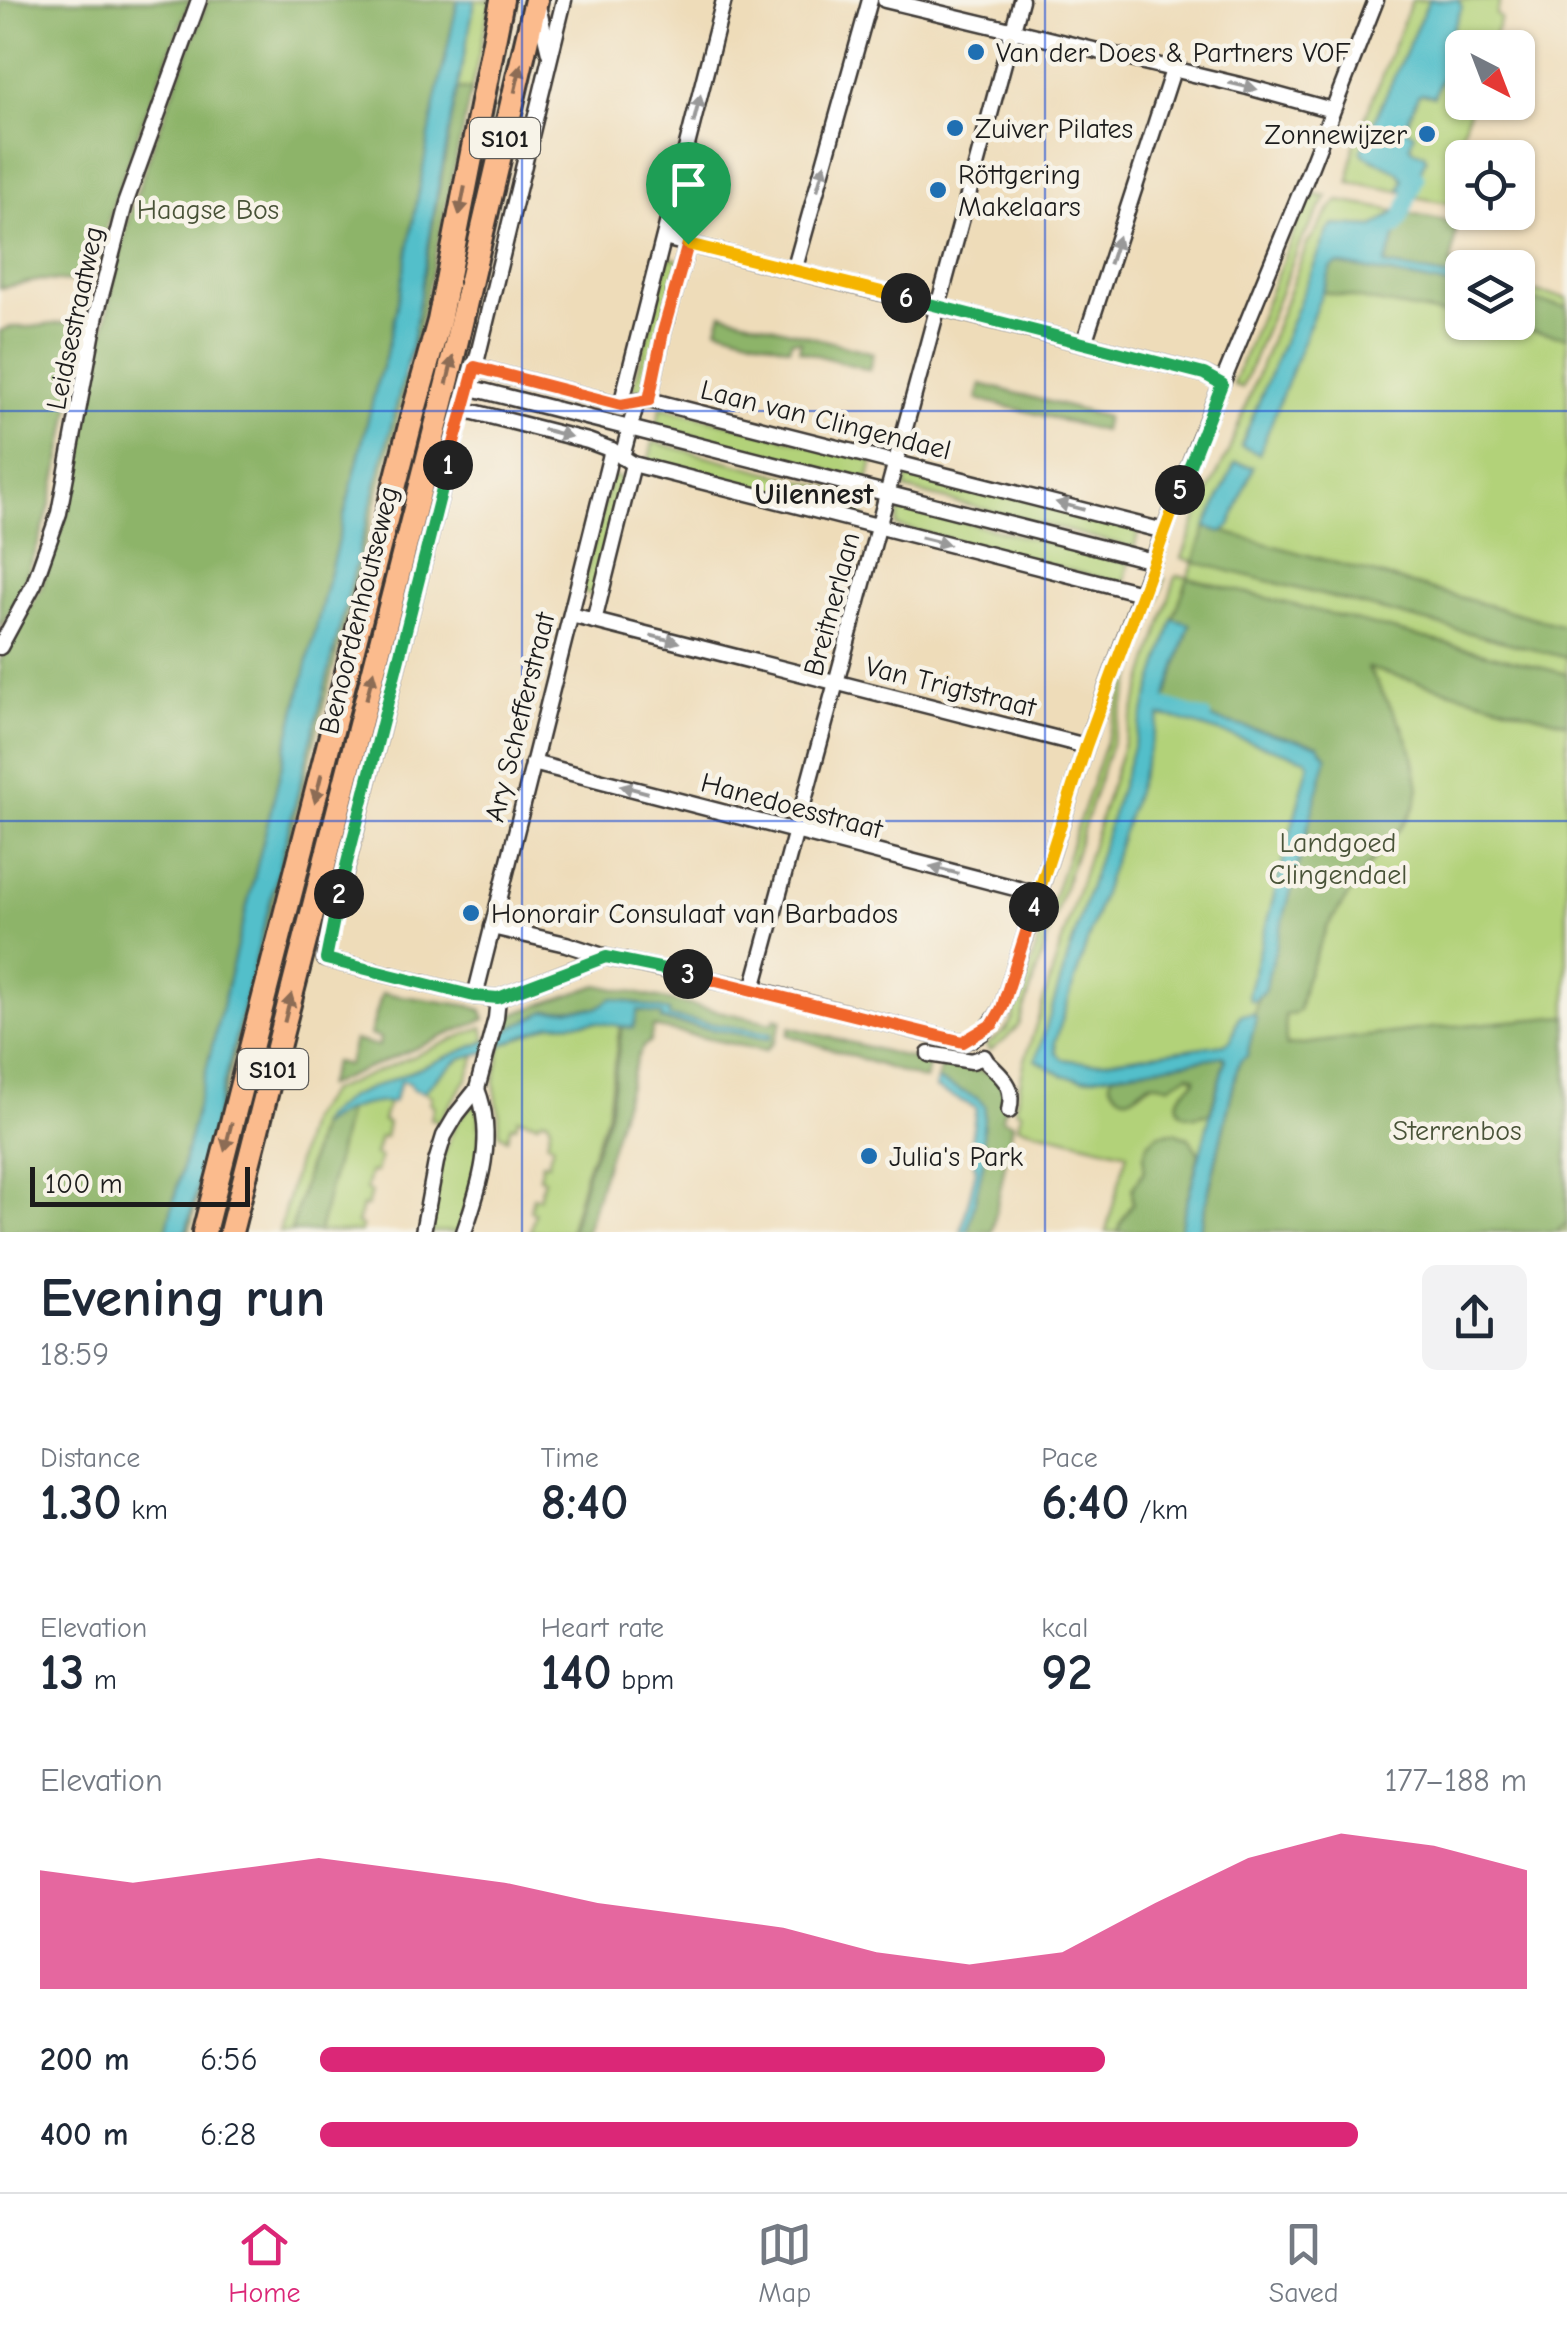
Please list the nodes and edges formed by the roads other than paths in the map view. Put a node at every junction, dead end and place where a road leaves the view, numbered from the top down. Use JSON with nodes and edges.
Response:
{"nodes":[{"id":1,"x":199,"y":0,"type":"edge"},
{"id":2,"x":502,"y":0,"type":"edge"},
{"id":3,"x":536,"y":0,"type":"edge"},
{"id":4,"x":564,"y":0,"type":"edge"},
{"id":5,"x":724,"y":0,"type":"edge"},
{"id":6,"x":870,"y":0,"type":"edge"},
{"id":7,"x":885,"y":0,"type":"edge"},
{"id":8,"x":1021,"y":0,"type":"edge"},
{"id":9,"x":1376,"y":0,"type":"edge"},
{"id":10,"x":1013,"y":30,"type":"junction"},
{"id":11,"x":550,"y":59,"type":"junction"},
{"id":12,"x":1173,"y":70,"type":"junction"},
{"id":13,"x":1332,"y":110,"type":"junction"},
{"id":14,"x":664,"y":238,"type":"junction"},
{"id":15,"x":688,"y":244,"type":"junction"},
{"id":16,"x":794,"y":271,"type":"junction"},
{"id":17,"x":938,"y":306,"type":"junction"},
{"id":18,"x":1084,"y":343,"type":"junction"},
{"id":19,"x":475,"y":367,"type":"junction"},
{"id":20,"x":1222,"y":384,"type":"junction"},
{"id":21,"x":468,"y":387,"type":"junction"},
{"id":22,"x":636,"y":402,"type":"junction"},
{"id":23,"x":462,"y":408,"type":"junction"},
{"id":24,"x":630,"y":428,"type":"junction"},
{"id":25,"x":622,"y":457,"type":"junction"},
{"id":26,"x":895,"y":462,"type":"junction"},
{"id":27,"x":886,"y":493,"type":"junction"},
{"id":28,"x":877,"y":526,"type":"junction"},
{"id":29,"x":1164,"y":531,"type":"junction"},
{"id":30,"x":1154,"y":561,"type":"junction"},
{"id":31,"x":1141,"y":593,"type":"junction"},
{"id":32,"x":570,"y":614,"type":"junction"},
{"id":33,"x":594,"y":620,"type":"junction"},
{"id":34,"x":0,"y":647,"type":"edge"},
{"id":35,"x":835,"y":683,"type":"junction"},
{"id":36,"x":1086,"y":746,"type":"junction"},
{"id":37,"x":534,"y":763,"type":"junction"},
{"id":38,"x":795,"y":832,"type":"junction"},
{"id":39,"x":1038,"y":894,"type":"junction"},
{"id":40,"x":492,"y":927,"type":"junction"},
{"id":41,"x":606,"y":957,"type":"junction"},
{"id":42,"x":754,"y":989,"type":"junction"},
{"id":43,"x":474,"y":996,"type":"junction"},
{"id":44,"x":498,"y":998,"type":"junction"},
{"id":45,"x":978,"y":1035,"type":"junction"},
{"id":46,"x":930,"y":1054,"type":"dead end"},
{"id":47,"x":984,"y":1057,"type":"junction"},
{"id":48,"x":476,"y":1089,"type":"junction"},
{"id":49,"x":1008,"y":1111,"type":"dead end"},
{"id":50,"x":204,"y":1232,"type":"edge"},
{"id":51,"x":231,"y":1232,"type":"edge"},
{"id":52,"x":423,"y":1232,"type":"edge"},
{"id":53,"x":464,"y":1232,"type":"edge"}],
"edges":[{"from":1,"to":34,"type":"street","name":"Leidsestraatweg"},
{"from":2,"to":50,"type":"main road","name":"Benoordenhoutseweg","number":"S101","one_way":true},
{"from":3,"to":11,"type":"street","name":"Benoordenhoutseweg"},
{"from":51,"to":3,"type":"main road","name":"Benoordenhoutseweg","number":"S101","one_way":true},
{"from":4,"to":11,"type":"street","name":"Benoordenhoutseweg"},
{"from":14,"to":5,"type":"street","name":"Ary Schefferstraat","one_way":true},
{"from":16,"to":6,"type":"street","one_way":true},
{"from":7,"to":10,"type":"street"},
{"from":8,"to":10,"type":"street","name":"Breitnerlaan"},
{"from":9,"to":13,"type":"street"},
{"from":10,"to":12,"type":"street"},
{"from":10,"to":17,"type":"street","name":"Breitnerlaan"},
{"from":11,"to":19,"type":"street","name":"Benoordenhoutseweg"},
{"from":12,"to":13,"type":"street","one_way":true},
{"from":18,"to":12,"type":"street","one_way":true},
{"from":13,"to":20,"type":"street"},
{"from":14,"to":15,"type":"street"},
{"from":14,"to":22,"type":"street","name":"Ary Schefferstraat"},
{"from":15,"to":16,"type":"street"},
{"from":15,"to":22,"type":"street","name":"Ary Schefferstraat"},
{"from":16,"to":17,"type":"street"},
{"from":17,"to":18,"type":"street"},
{"from":17,"to":26,"type":"street","name":"Breitnerlaan"},
{"from":18,"to":20,"type":"street"},
{"from":19,"to":21,"type":"street","name":"Benoordenhoutseweg"},
{"from":19,"to":22,"type":"street","name":"Laan van Clingendael"},
{"from":20,"to":29,"type":"street"},
{"from":21,"to":23,"type":"street","name":"Benoordenhoutseweg"},
{"from":21,"to":24,"type":"street","name":"Laan van Clingendael"},
{"from":22,"to":24,"type":"street","name":"Ary Schefferstraat"},
{"from":22,"to":26,"type":"street","name":"Laan van Clingendael"},
{"from":23,"to":25,"type":"street","one_way":true},
{"from":23,"to":43,"type":"street","name":"Benoordenhoutseweg"},
{"from":24,"to":25,"type":"street","name":"Ary Schefferstraat"},
{"from":24,"to":27,"type":"street","name":"Laan van Clingendael"},
{"from":25,"to":28,"type":"street"},
{"from":25,"to":32,"type":"street","name":"Ary Schefferstraat"},
{"from":25,"to":33,"type":"street","name":"Ary Schefferstraat"},
{"from":26,"to":27,"type":"street","name":"Breitnerlaan"},
{"from":29,"to":26,"type":"street","name":"Laan van Clingendael","one_way":true},
{"from":27,"to":28,"type":"street","name":"Breitnerlaan"},
{"from":27,"to":30,"type":"street","name":"Laan van Clingendael"},
{"from":28,"to":31,"type":"street","one_way":true},
{"from":28,"to":35,"type":"street","name":"Breitnerlaan"},
{"from":29,"to":30,"type":"street"},
{"from":30,"to":31,"type":"street"},
{"from":31,"to":36,"type":"street"},
{"from":32,"to":33,"type":"street","name":"Van Trigtstraat"},
{"from":32,"to":37,"type":"street","name":"Ary Schefferstraat"},
{"from":33,"to":35,"type":"street","name":"Van Trigtstraat","one_way":true},
{"from":35,"to":36,"type":"street","name":"Van Trigtstraat"},
{"from":35,"to":38,"type":"street","name":"Breitnerlaan"},
{"from":36,"to":39,"type":"street"},
{"from":38,"to":37,"type":"street","name":"Hanedoesstraat","one_way":true},
{"from":37,"to":40,"type":"street","name":"Ary Schefferstraat"},
{"from":39,"to":38,"type":"street","name":"Hanedoesstraat","one_way":true},
{"from":38,"to":42,"type":"street","name":"Breitnerlaan"},
{"from":39,"to":45,"type":"street"},
{"from":40,"to":41,"type":"street"},
{"from":40,"to":43,"type":"street","name":"Ary Schefferstraat"},
{"from":41,"to":42,"type":"street"},
{"from":41,"to":44,"type":"street"},
{"from":42,"to":45,"type":"street"},
{"from":43,"to":44,"type":"street"},
{"from":44,"to":48,"type":"street"},
{"from":45,"to":47,"type":"street"},
{"from":46,"to":47,"type":"street"},
{"from":47,"to":49,"type":"street"},
{"from":48,"to":52,"type":"street"},
{"from":48,"to":53,"type":"street"}]}
